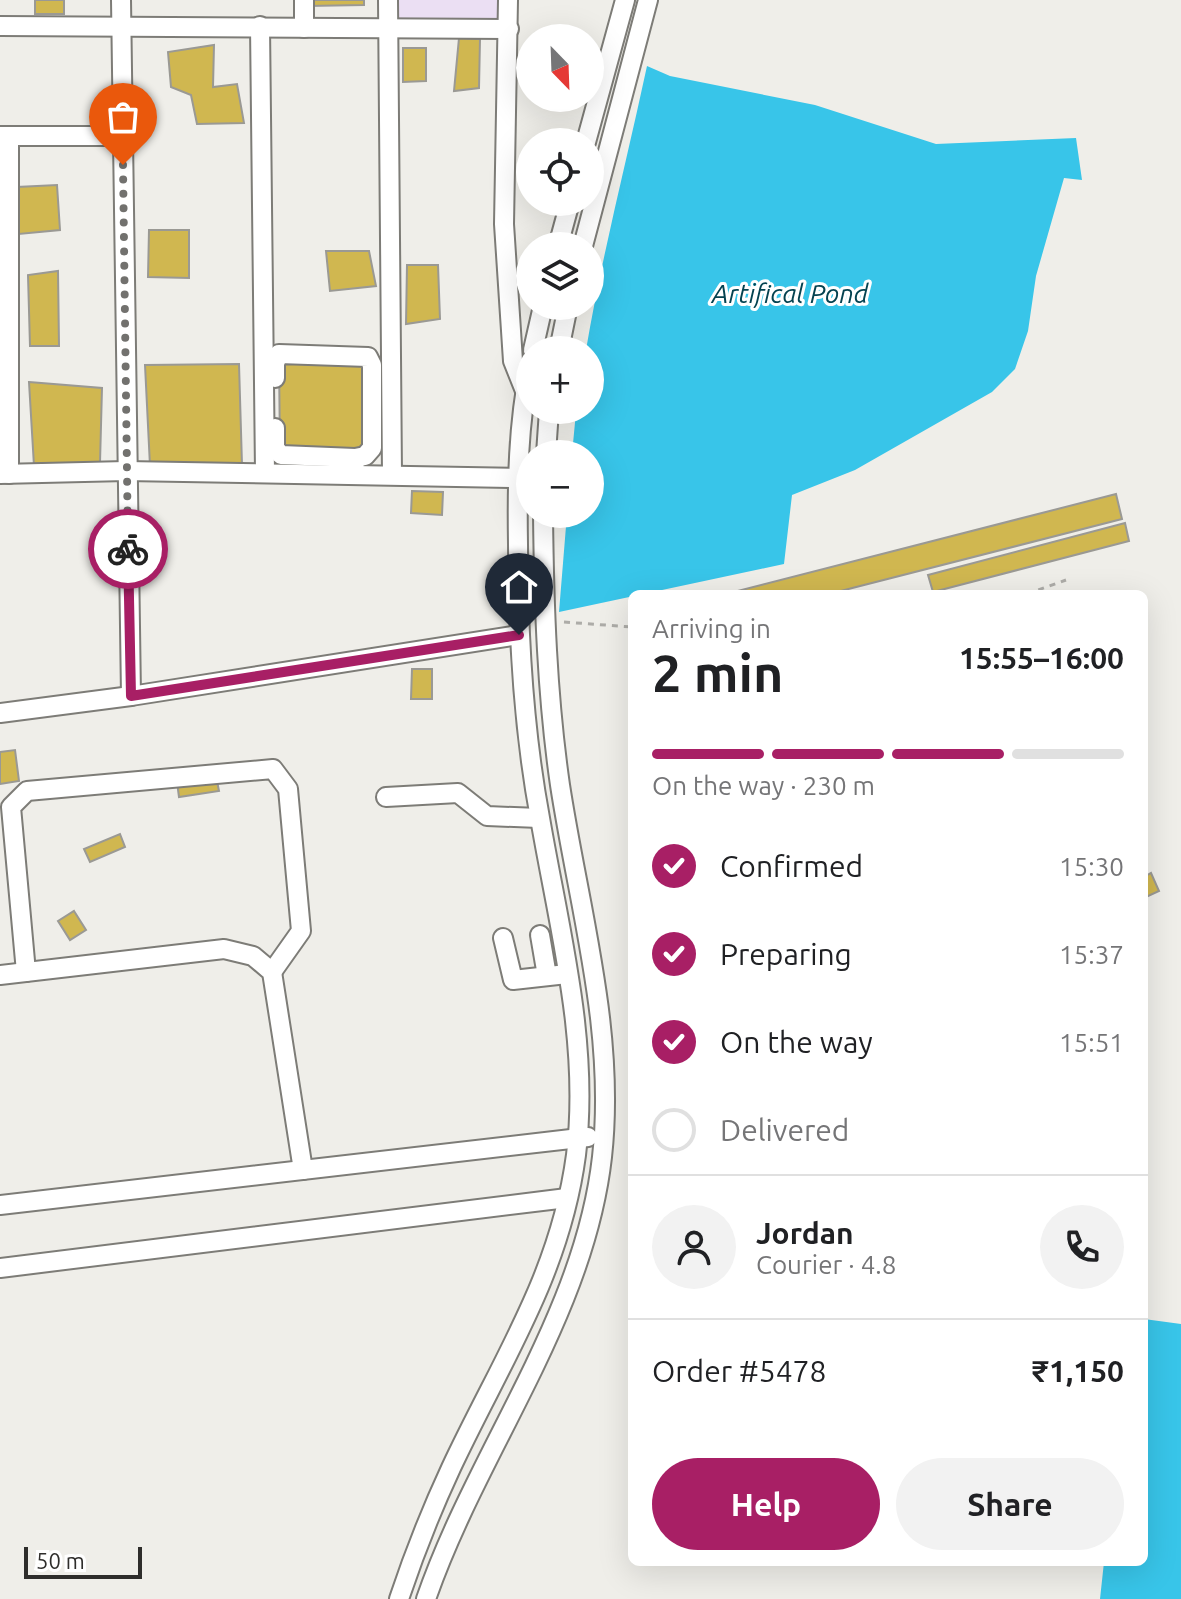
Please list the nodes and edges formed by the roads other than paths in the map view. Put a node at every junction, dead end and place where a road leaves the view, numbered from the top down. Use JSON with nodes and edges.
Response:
{"nodes":[{"id":1,"x":121,"y":0,"type":"edge"},
{"id":2,"x":304,"y":0,"type":"edge"},
{"id":3,"x":388,"y":0,"type":"edge"},
{"id":4,"x":508,"y":0,"type":"edge"},
{"id":5,"x":625,"y":0,"type":"edge"},
{"id":6,"x":648,"y":0,"type":"edge"},
{"id":7,"x":121,"y":25,"type":"junction"},
{"id":8,"x":0,"y":26,"type":"edge"},
{"id":9,"x":260,"y":26,"type":"junction"},
{"id":10,"x":304,"y":28,"type":"junction"},
{"id":11,"x":509,"y":29,"type":"junction"},
{"id":12,"x":388,"y":30,"type":"junction"},
{"id":13,"x":590,"y":128,"type":"edge"},
{"id":14,"x":4,"y":136,"type":"edge"},
{"id":15,"x":122,"y":136,"type":"junction"},
{"id":16,"x":587,"y":232,"type":"edge"},
{"id":17,"x":516,"y":368,"type":"edge"},
{"id":18,"x":301,"y":465,"type":"junction"},
{"id":19,"x":355,"y":466,"type":"junction"},
{"id":20,"x":126,"y":471,"type":"junction"},
{"id":21,"x":265,"y":473,"type":"junction"},
{"id":22,"x":5,"y":474,"type":"edge"},
{"id":23,"x":392,"y":475,"type":"junction"},
{"id":24,"x":516,"y":478,"type":"edge"},
{"id":25,"x":518,"y":528,"type":"edge"},
{"id":26,"x":543,"y":528,"type":"edge"},
{"id":27,"x":519,"y":635,"type":"junction"},
{"id":28,"x":131,"y":696,"type":"junction"},
{"id":29,"x":0,"y":713,"type":"edge"},
{"id":30,"x":386,"y":797,"type":"dead end"},
{"id":31,"x":539,"y":818,"type":"junction"},
{"id":32,"x":540,"y":935,"type":"dead end"},
{"id":33,"x":503,"y":938,"type":"dead end"},
{"id":34,"x":26,"y":972,"type":"junction"},
{"id":35,"x":272,"y":972,"type":"junction"},
{"id":36,"x":567,"y":974,"type":"junction"},
{"id":37,"x":0,"y":975,"type":"edge"},
{"id":38,"x":547,"y":976,"type":"junction"},
{"id":39,"x":603,"y":1135,"type":"junction"},
{"id":40,"x":577,"y":1138,"type":"junction"},
{"id":41,"x":303,"y":1170,"type":"junction"},
{"id":42,"x":567,"y":1198,"type":"junction"},
{"id":43,"x":0,"y":1205,"type":"edge"},
{"id":44,"x":0,"y":1268,"type":"edge"},
{"id":45,"x":399,"y":1599,"type":"edge"},
{"id":46,"x":426,"y":1599,"type":"edge"}],
"edges":[{"from":1,"to":7,"type":"street"},
{"from":2,"to":10,"type":"street"},
{"from":3,"to":12,"type":"street"},
{"from":4,"to":11,"type":"street"},
{"from":5,"to":13,"type":"street"},
{"from":6,"to":16,"type":"street"},
{"from":7,"to":8,"type":"street"},
{"from":7,"to":9,"type":"street"},
{"from":7,"to":15,"type":"street"},
{"from":9,"to":10,"type":"street"},
{"from":9,"to":21,"type":"street"},
{"from":10,"to":12,"type":"street"},
{"from":11,"to":12,"type":"street"},
{"from":11,"to":17,"type":"street"},
{"from":12,"to":23,"type":"street"},
{"from":14,"to":15,"type":"street"},
{"from":14,"to":22,"type":"street"},
{"from":15,"to":20,"type":"street"},
{"from":18,"to":19,"type":"street"},
{"from":18,"to":19,"type":"street"},
{"from":18,"to":21,"type":"street"},
{"from":19,"to":23,"type":"street"},
{"from":20,"to":21,"type":"street"},
{"from":20,"to":22,"type":"street"},
{"from":20,"to":28,"type":"street"},
{"from":23,"to":24,"type":"street"},
{"from":25,"to":27,"type":"street"},
{"from":26,"to":39,"type":"street"},
{"from":27,"to":28,"type":"street"},
{"from":27,"to":31,"type":"street"},
{"from":28,"to":29,"type":"street"},
{"from":30,"to":31,"type":"street"},
{"from":31,"to":36,"type":"street"},
{"from":32,"to":38,"type":"street"},
{"from":33,"to":38,"type":"street"},
{"from":34,"to":35,"type":"street"},
{"from":34,"to":35,"type":"street"},
{"from":34,"to":37,"type":"street"},
{"from":35,"to":41,"type":"street"},
{"from":36,"to":38,"type":"street"},
{"from":36,"to":40,"type":"street"},
{"from":39,"to":40,"type":"street"},
{"from":39,"to":46,"type":"street"},
{"from":40,"to":41,"type":"street"},
{"from":40,"to":42,"type":"street"},
{"from":41,"to":43,"type":"street"},
{"from":42,"to":44,"type":"street"},
{"from":42,"to":45,"type":"street"}]}
